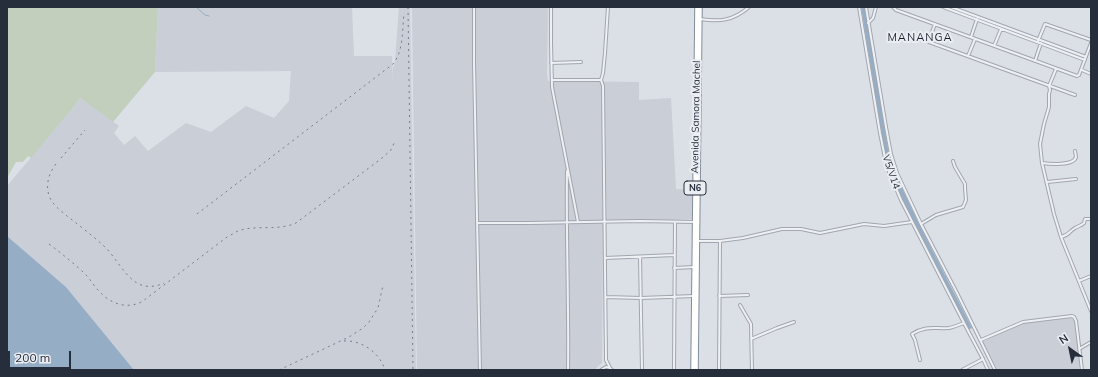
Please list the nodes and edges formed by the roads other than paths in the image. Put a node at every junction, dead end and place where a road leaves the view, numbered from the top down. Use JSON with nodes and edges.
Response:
{"nodes":[{"id":1,"x":474,"y":7,"type":"edge"},
{"id":2,"x":551,"y":7,"type":"edge"},
{"id":3,"x":608,"y":7,"type":"edge"},
{"id":4,"x":697,"y":7,"type":"edge"},
{"id":5,"x":700,"y":7,"type":"edge"},
{"id":6,"x":749,"y":7,"type":"edge"},
{"id":7,"x":859,"y":7,"type":"edge"},
{"id":8,"x":866,"y":7,"type":"edge"},
{"id":9,"x":876,"y":7,"type":"edge"},
{"id":10,"x":893,"y":7,"type":"edge"},
{"id":11,"x":943,"y":7,"type":"edge"},
{"id":12,"x":951,"y":7,"type":"edge"},
{"id":13,"x":962,"y":7,"type":"edge"},
{"id":14,"x":960,"y":12,"type":"junction"},
{"id":15,"x":977,"y":18,"type":"junction"},
{"id":16,"x":698,"y":19,"type":"junction"},
{"id":17,"x":868,"y":23,"type":"junction"},
{"id":18,"x":935,"y":24,"type":"junction"},
{"id":19,"x":1000,"y":29,"type":"junction"},
{"id":20,"x":1021,"y":35,"type":"junction"},
{"id":21,"x":971,"y":37,"type":"junction"},
{"id":22,"x":975,"y":38,"type":"junction"},
{"id":23,"x":1091,"y":40,"type":"edge"},
{"id":24,"x":1040,"y":42,"type":"junction"},
{"id":25,"x":1091,"y":43,"type":"edge"},
{"id":26,"x":994,"y":46,"type":"junction"},
{"id":27,"x":1090,"y":48,"type":"edge"},
{"id":28,"x":968,"y":56,"type":"junction"},
{"id":29,"x":1086,"y":58,"type":"junction"},
{"id":30,"x":1035,"y":61,"type":"junction"},
{"id":31,"x":581,"y":62,"type":"dead end"},
{"id":32,"x":551,"y":63,"type":"junction"},
{"id":33,"x":1056,"y":69,"type":"junction"},
{"id":34,"x":1082,"y":70,"type":"junction"},
{"id":35,"x":1091,"y":74,"type":"edge"},
{"id":36,"x":552,"y":80,"type":"junction"},
{"id":37,"x":601,"y":80,"type":"junction"},
{"id":38,"x":1049,"y":86,"type":"junction"},
{"id":39,"x":1075,"y":95,"type":"dead end"},
{"id":40,"x":1074,"y":150,"type":"dead end"},
{"id":41,"x":954,"y":161,"type":"dead end"},
{"id":42,"x":1042,"y":163,"type":"junction"},
{"id":43,"x":567,"y":167,"type":"junction"},
{"id":44,"x":1076,"y":179,"type":"dead end"},
{"id":45,"x":1047,"y":182,"type":"junction"},
{"id":46,"x":1091,"y":219,"type":"edge"},
{"id":47,"x":912,"y":221,"type":"junction"},
{"id":48,"x":578,"y":222,"type":"junction"},
{"id":49,"x":605,"y":222,"type":"junction"},
{"id":50,"x":675,"y":222,"type":"junction"},
{"id":51,"x":694,"y":222,"type":"junction"},
{"id":52,"x":478,"y":223,"type":"junction"},
{"id":53,"x":566,"y":223,"type":"junction"},
{"id":54,"x":921,"y":224,"type":"junction"},
{"id":55,"x":1061,"y":237,"type":"junction"},
{"id":56,"x":696,"y":241,"type":"junction"},
{"id":57,"x":720,"y":241,"type":"junction"},
{"id":58,"x":674,"y":255,"type":"junction"},
{"id":59,"x":640,"y":257,"type":"junction"},
{"id":60,"x":605,"y":258,"type":"junction"},
{"id":61,"x":694,"y":267,"type":"junction"},
{"id":62,"x":674,"y":268,"type":"junction"},
{"id":63,"x":1091,"y":276,"type":"edge"},
{"id":64,"x":1079,"y":281,"type":"junction"},
{"id":65,"x":748,"y":295,"type":"dead end"},
{"id":66,"x":694,"y":296,"type":"junction"},
{"id":67,"x":719,"y":296,"type":"junction"},
{"id":68,"x":606,"y":297,"type":"junction"},
{"id":69,"x":674,"y":297,"type":"junction"},
{"id":70,"x":641,"y":298,"type":"junction"},
{"id":71,"x":740,"y":305,"type":"dead end"},
{"id":72,"x":1091,"y":311,"type":"edge"},
{"id":73,"x":794,"y":322,"type":"dead end"},
{"id":74,"x":964,"y":323,"type":"junction"},
{"id":75,"x":751,"y":339,"type":"junction"},
{"id":76,"x":980,"y":340,"type":"junction"},
{"id":77,"x":1091,"y":342,"type":"edge"},
{"id":78,"x":1080,"y":349,"type":"junction"},
{"id":79,"x":983,"y":359,"type":"junction"},
{"id":80,"x":606,"y":360,"type":"junction"},
{"id":81,"x":920,"y":360,"type":"dead end"},
{"id":82,"x":602,"y":369,"type":"edge"},
{"id":83,"x":611,"y":369,"type":"edge"},
{"id":84,"x":480,"y":370,"type":"edge"},
{"id":85,"x":568,"y":370,"type":"edge"},
{"id":86,"x":642,"y":370,"type":"edge"},
{"id":87,"x":674,"y":370,"type":"edge"},
{"id":88,"x":692,"y":370,"type":"edge"},
{"id":89,"x":696,"y":370,"type":"edge"},
{"id":90,"x":719,"y":370,"type":"edge"},
{"id":91,"x":752,"y":370,"type":"edge"},
{"id":92,"x":962,"y":370,"type":"edge"},
{"id":93,"x":988,"y":370,"type":"edge"},
{"id":94,"x":995,"y":370,"type":"edge"},
{"id":95,"x":1082,"y":370,"type":"edge"}],
"edges":[{"from":1,"to":52,"type":"street"},
{"from":2,"to":32,"type":"street"},
{"from":3,"to":37,"type":"street"},
{"from":4,"to":16,"type":"highway","name":"Avenida Samora Machel","number":"N6"},
{"from":5,"to":16,"type":"highway","name":"Avenida Samora Machel","number":"N6"},
{"from":6,"to":16,"type":"street"},
{"from":7,"to":47,"type":"street","name":"V5/V14"},
{"from":8,"to":17,"type":"street"},
{"from":9,"to":17,"type":"street"},
{"from":10,"to":18,"type":"street"},
{"from":11,"to":14,"type":"street"},
{"from":12,"to":14,"type":"street"},
{"from":13,"to":14,"type":"street"},
{"from":14,"to":15,"type":"street"},
{"from":15,"to":19,"type":"street"},
{"from":15,"to":20,"type":"street"},
{"from":15,"to":21,"type":"street"},
{"from":16,"to":51,"type":"highway","name":"Avenida Samora Machel","number":"N6"},
{"from":16,"to":56,"type":"highway","name":"Avenida Samora Machel","number":"N6"},
{"from":17,"to":54,"type":"street"},
{"from":18,"to":21,"type":"street"},
{"from":18,"to":28,"type":"street"},
{"from":19,"to":20,"type":"street"},
{"from":19,"to":26,"type":"street"},
{"from":20,"to":24,"type":"street"},
{"from":21,"to":22,"type":"street"},
{"from":22,"to":26,"type":"street"},
{"from":22,"to":28,"type":"street"},
{"from":23,"to":24,"type":"street"},
{"from":24,"to":29,"type":"street"},
{"from":24,"to":30,"type":"street"},
{"from":25,"to":27,"type":"street"},
{"from":26,"to":30,"type":"street"},
{"from":27,"to":29,"type":"street"},
{"from":28,"to":38,"type":"street"},
{"from":29,"to":34,"type":"street"},
{"from":30,"to":33,"type":"street"},
{"from":31,"to":32,"type":"street"},
{"from":32,"to":36,"type":"street"},
{"from":33,"to":34,"type":"street"},
{"from":33,"to":38,"type":"street"},
{"from":34,"to":35,"type":"street"},
{"from":36,"to":37,"type":"street"},
{"from":36,"to":43,"type":"street"},
{"from":37,"to":49,"type":"street"},
{"from":38,"to":39,"type":"street"},
{"from":38,"to":42,"type":"street"},
{"from":40,"to":42,"type":"street"},
{"from":41,"to":54,"type":"street"},
{"from":42,"to":45,"type":"street"},
{"from":43,"to":48,"type":"street"},
{"from":43,"to":53,"type":"street"},
{"from":44,"to":45,"type":"street"},
{"from":45,"to":55,"type":"street"},
{"from":46,"to":55,"type":"street"},
{"from":47,"to":57,"type":"street"},
{"from":47,"to":74,"type":"street","name":"V5/V14"},
{"from":48,"to":49,"type":"street"},
{"from":48,"to":53,"type":"street"},
{"from":49,"to":50,"type":"street"},
{"from":49,"to":60,"type":"street"},
{"from":50,"to":51,"type":"street"},
{"from":50,"to":58,"type":"street"},
{"from":51,"to":56,"type":"highway","name":"Avenida Samora Machel","number":"N6"},
{"from":52,"to":53,"type":"street"},
{"from":52,"to":84,"type":"street"},
{"from":53,"to":85,"type":"street"},
{"from":54,"to":76,"type":"street"},
{"from":55,"to":64,"type":"street"},
{"from":56,"to":57,"type":"street"},
{"from":56,"to":61,"type":"highway","name":"Avenida Samora Machel","number":"N6"},
{"from":56,"to":89,"type":"highway","name":"Avenida Samora Machel","number":"N6"},
{"from":57,"to":67,"type":"street"},
{"from":58,"to":59,"type":"street"},
{"from":58,"to":62,"type":"street"},
{"from":59,"to":60,"type":"street"},
{"from":59,"to":70,"type":"street"},
{"from":60,"to":68,"type":"street"},
{"from":61,"to":62,"type":"street"},
{"from":61,"to":66,"type":"highway","name":"Avenida Samora Machel","number":"N6"},
{"from":62,"to":69,"type":"street"},
{"from":63,"to":64,"type":"street"},
{"from":64,"to":72,"type":"street"},
{"from":65,"to":67,"type":"street"},
{"from":66,"to":69,"type":"street"},
{"from":66,"to":88,"type":"highway","name":"Avenida Samora Machel","number":"N6"},
{"from":67,"to":90,"type":"street"},
{"from":68,"to":70,"type":"street"},
{"from":68,"to":80,"type":"street"},
{"from":69,"to":70,"type":"street"},
{"from":69,"to":87,"type":"street"},
{"from":70,"to":86,"type":"street"},
{"from":71,"to":75,"type":"street"},
{"from":73,"to":75,"type":"street"},
{"from":74,"to":79,"type":"street","name":"V5/V14"},
{"from":74,"to":81,"type":"street"},
{"from":75,"to":91,"type":"street"},
{"from":76,"to":78,"type":"street"},
{"from":76,"to":94,"type":"street"},
{"from":77,"to":78,"type":"street"},
{"from":78,"to":95,"type":"street"},
{"from":79,"to":92,"type":"street"},
{"from":79,"to":93,"type":"street","name":"V5/V14"},
{"from":80,"to":82,"type":"street"},
{"from":80,"to":83,"type":"street"},
{"from":82,"to":83,"type":"street"}]}
